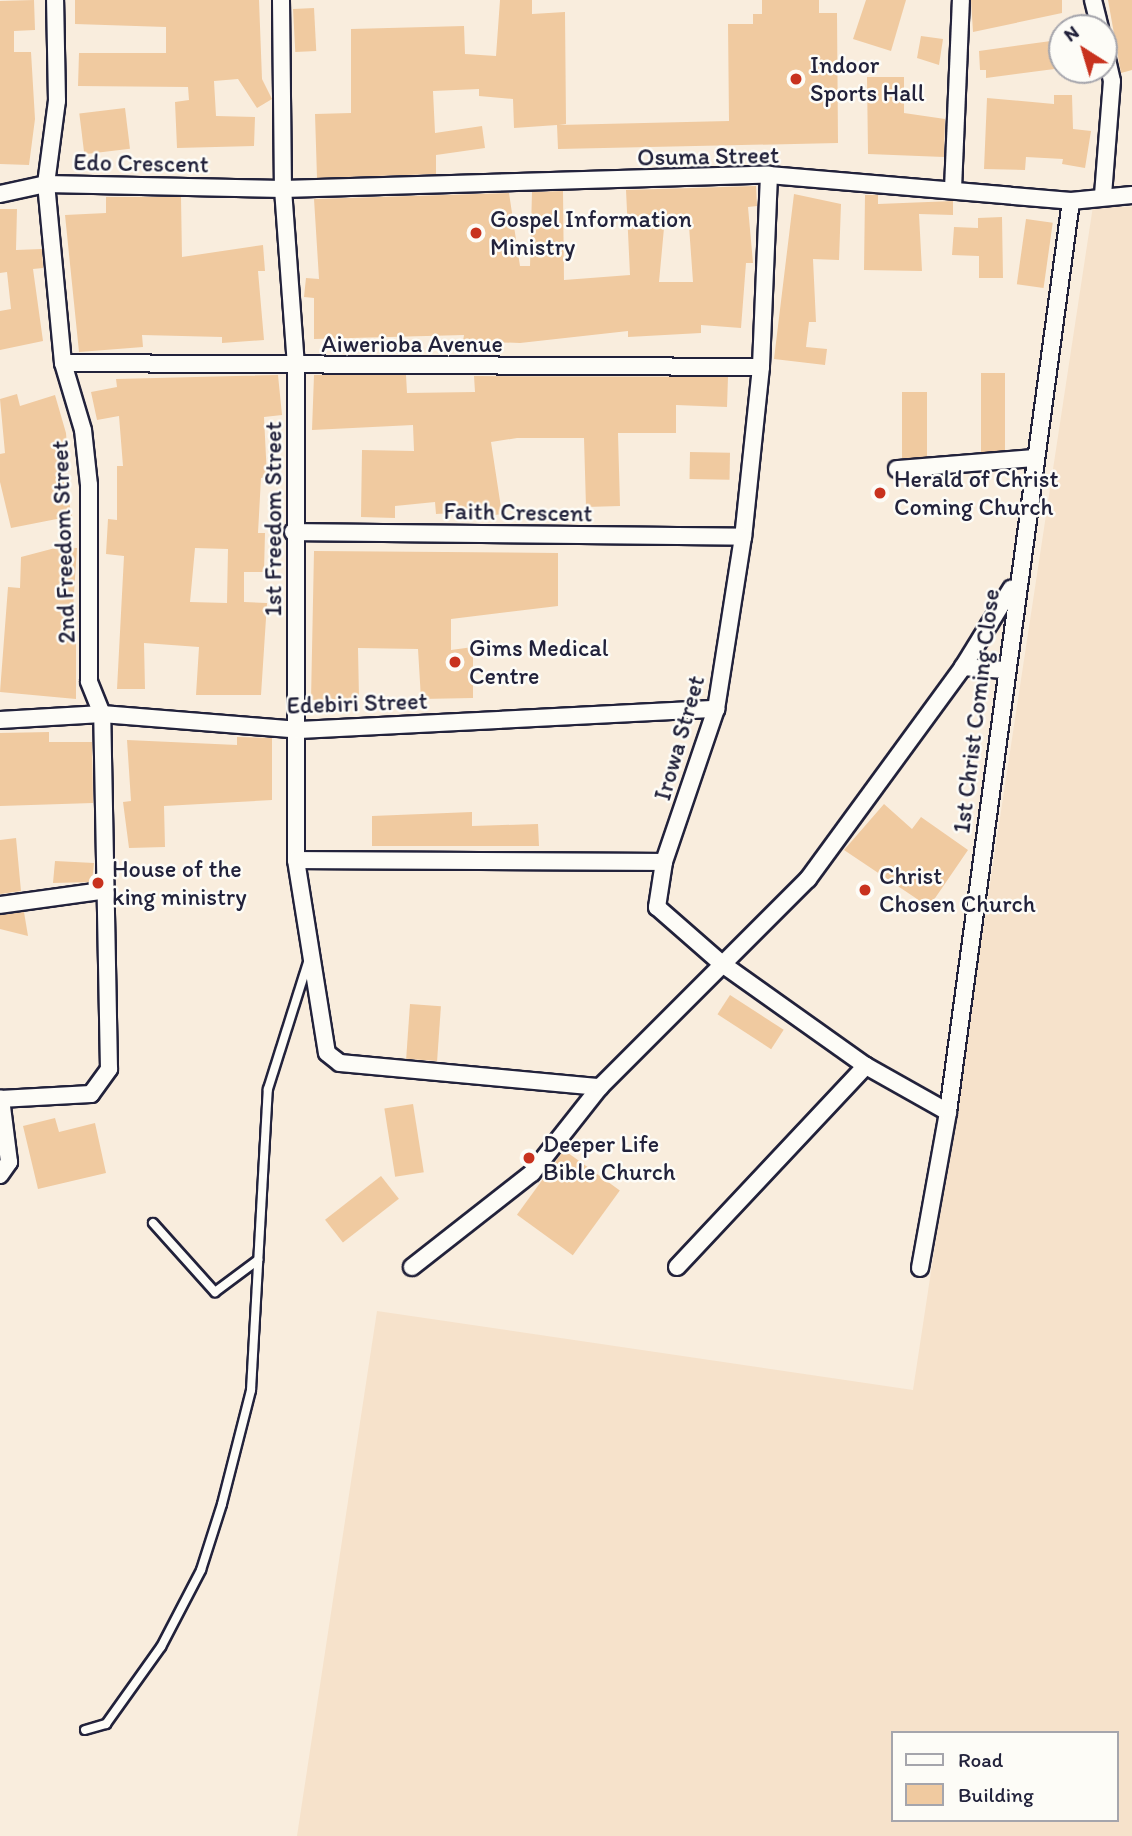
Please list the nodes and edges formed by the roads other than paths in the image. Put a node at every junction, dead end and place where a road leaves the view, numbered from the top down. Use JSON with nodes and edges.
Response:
{"nodes":[{"id":1,"x":55,"y":0,"type":"edge"},
{"id":2,"x":281,"y":0,"type":"edge"},
{"id":3,"x":961,"y":0,"type":"edge"},
{"id":4,"x":1112,"y":84,"type":"edge"},
{"id":5,"x":769,"y":176,"type":"junction"},
{"id":6,"x":47,"y":184,"type":"junction"},
{"id":7,"x":283,"y":189,"type":"junction"},
{"id":8,"x":953,"y":189,"type":"junction"},
{"id":9,"x":0,"y":194,"type":"edge"},
{"id":10,"x":1103,"y":195,"type":"junction"},
{"id":11,"x":1132,"y":195,"type":"edge"},
{"id":12,"x":1071,"y":201,"type":"junction"},
{"id":13,"x":63,"y":363,"type":"junction"},
{"id":14,"x":296,"y":366,"type":"junction"},
{"id":15,"x":761,"y":368,"type":"junction"},
{"id":16,"x":1033,"y":458,"type":"junction"},
{"id":17,"x":897,"y":469,"type":"dead end"},
{"id":18,"x":293,"y":533,"type":"junction"},
{"id":19,"x":743,"y":537,"type":"junction"},
{"id":20,"x":1015,"y":583,"type":"junction"},
{"id":21,"x":963,"y":667,"type":"junction"},
{"id":22,"x":1004,"y":670,"type":"junction"},
{"id":23,"x":716,"y":709,"type":"junction"},
{"id":24,"x":102,"y":714,"type":"junction"},
{"id":25,"x":0,"y":720,"type":"edge"},
{"id":26,"x":299,"y":730,"type":"junction"},
{"id":27,"x":296,"y":860,"type":"junction"},
{"id":28,"x":664,"y":862,"type":"junction"},
{"id":29,"x":101,"y":891,"type":"junction"},
{"id":30,"x":0,"y":905,"type":"edge"},
{"id":31,"x":310,"y":956,"type":"junction"},
{"id":32,"x":721,"y":963,"type":"junction"},
{"id":33,"x":866,"y":1066,"type":"junction"},
{"id":34,"x":600,"y":1087,"type":"junction"},
{"id":35,"x":0,"y":1099,"type":"edge"},
{"id":36,"x":948,"y":1112,"type":"junction"},
{"id":37,"x":0,"y":1175,"type":"edge"},
{"id":38,"x":153,"y":1223,"type":"dead end"},
{"id":39,"x":258,"y":1260,"type":"junction"},
{"id":40,"x":412,"y":1267,"type":"dead end"},
{"id":41,"x":677,"y":1267,"type":"dead end"},
{"id":42,"x":920,"y":1268,"type":"dead end"},
{"id":43,"x":85,"y":1730,"type":"dead end"}],
"edges":[{"from":1,"to":6,"type":"street","name":"2nd Freedom Street"},
{"from":2,"to":7,"type":"street","name":"1st Freedom Street"},
{"from":3,"to":8,"type":"street"},
{"from":4,"to":10,"type":"street"},
{"from":5,"to":7,"type":"street","name":"Osuma Street"},
{"from":5,"to":8,"type":"street","name":"Osuma Street"},
{"from":5,"to":15,"type":"street","name":"Irowa Street"},
{"from":6,"to":7,"type":"street","name":"Edo Crescent"},
{"from":6,"to":9,"type":"street","name":"Edo Crescent"},
{"from":6,"to":13,"type":"street","name":"2nd Freedom Street"},
{"from":7,"to":14,"type":"street","name":"1st Freedom Street"},
{"from":8,"to":12,"type":"street","name":"Osuma Street"},
{"from":10,"to":11,"type":"street","name":"Osuma Street"},
{"from":10,"to":12,"type":"street","name":"Osuma Street"},
{"from":12,"to":16,"type":"street","name":"1st Christ Coming Close"},
{"from":13,"to":14,"type":"street","name":"Aiwerioba Avenue"},
{"from":13,"to":24,"type":"street","name":"2nd Freedom Street"},
{"from":14,"to":15,"type":"street","name":"Aiwerioba Avenue"},
{"from":14,"to":18,"type":"street","name":"1st Freedom Street"},
{"from":15,"to":19,"type":"street","name":"Irowa Street"},
{"from":16,"to":17,"type":"street"},
{"from":16,"to":20,"type":"street","name":"1st Christ Coming Close"},
{"from":18,"to":19,"type":"street","name":"Faith Crescent"},
{"from":18,"to":26,"type":"street","name":"1st Freedom Street"},
{"from":19,"to":23,"type":"street","name":"Irowa Street"},
{"from":20,"to":21,"type":"street"},
{"from":20,"to":22,"type":"street","name":"1st Christ Coming Close"},
{"from":21,"to":22,"type":"street"},
{"from":21,"to":32,"type":"street"},
{"from":22,"to":36,"type":"street","name":"1st Christ Coming Close"},
{"from":23,"to":26,"type":"street","name":"Edebiri Street"},
{"from":23,"to":28,"type":"street","name":"Irowa Street"},
{"from":24,"to":25,"type":"street","name":"Edebiri Street"},
{"from":24,"to":26,"type":"street","name":"Edebiri Street"},
{"from":24,"to":29,"type":"street","name":"2nd Freedom Street"},
{"from":26,"to":27,"type":"street","name":"1st Freedom Street"},
{"from":27,"to":28,"type":"street"},
{"from":27,"to":31,"type":"street","name":"1st Freedom Street"},
{"from":28,"to":32,"type":"street","name":"Irowa Street"},
{"from":29,"to":30,"type":"street"},
{"from":29,"to":35,"type":"street","name":"2nd Freedom Street"},
{"from":31,"to":34,"type":"street","name":"1st Freedom Street"},
{"from":31,"to":39,"type":"lane"},
{"from":32,"to":33,"type":"street"},
{"from":32,"to":34,"type":"street"},
{"from":33,"to":36,"type":"street"},
{"from":33,"to":41,"type":"street"},
{"from":34,"to":40,"type":"street"},
{"from":35,"to":37,"type":"street"},
{"from":36,"to":42,"type":"street","name":"1st Christ Coming Close"},
{"from":38,"to":39,"type":"lane"},
{"from":39,"to":43,"type":"lane"}]}
